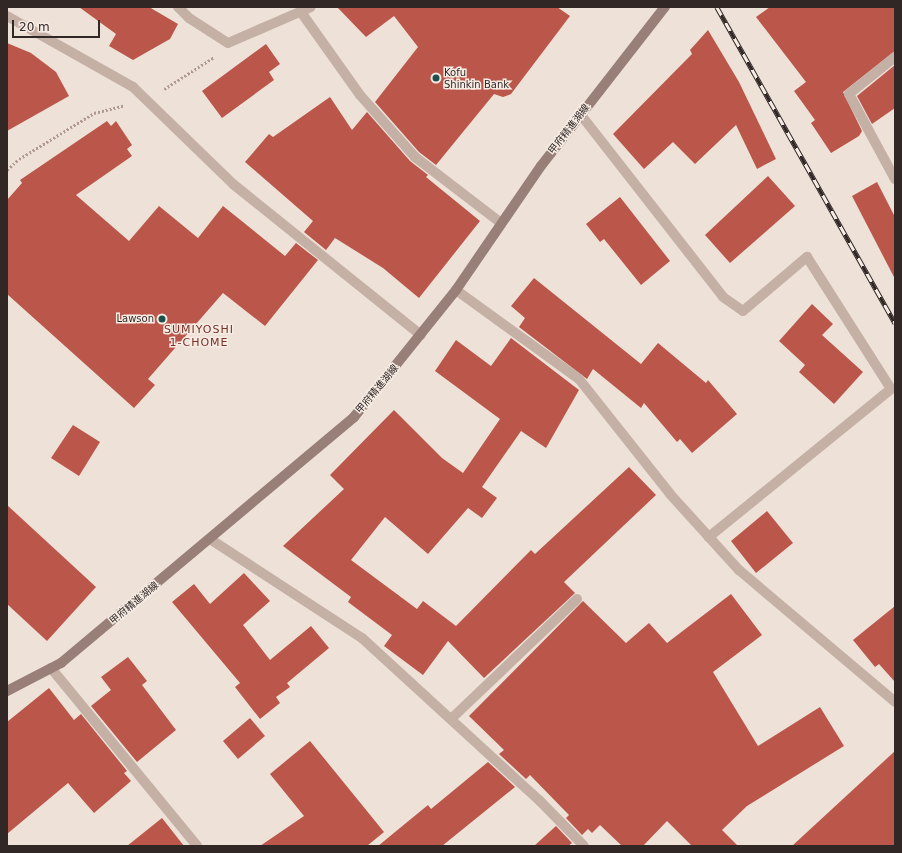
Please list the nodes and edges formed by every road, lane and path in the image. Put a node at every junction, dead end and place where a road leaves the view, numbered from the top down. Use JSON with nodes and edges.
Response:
{"nodes":[{"id":1,"x":178,"y":7,"type":"edge"},
{"id":2,"x":311,"y":7,"type":"edge"},
{"id":3,"x":664,"y":7,"type":"edge"},
{"id":4,"x":301,"y":12,"type":"junction"},
{"id":5,"x":7,"y":16,"type":"edge"},
{"id":6,"x":228,"y":43,"type":"junction"},
{"id":7,"x":895,"y":57,"type":"edge"},
{"id":8,"x":146,"y":100,"type":"junction"},
{"id":9,"x":580,"y":115,"type":"junction"},
{"id":10,"x":7,"y":170,"type":"edge"},
{"id":11,"x":895,"y":179,"type":"edge"},
{"id":12,"x":501,"y":223,"type":"junction"},
{"id":13,"x":456,"y":290,"type":"junction"},
{"id":14,"x":421,"y":335,"type":"junction"},
{"id":15,"x":709,"y":537,"type":"junction"},
{"id":16,"x":210,"y":539,"type":"junction"},
{"id":17,"x":577,"y":599,"type":"dead end"},
{"id":18,"x":51,"y":668,"type":"junction"},
{"id":19,"x":7,"y":691,"type":"edge"},
{"id":20,"x":895,"y":702,"type":"edge"},
{"id":21,"x":451,"y":719,"type":"junction"},
{"id":22,"x":197,"y":846,"type":"edge"},
{"id":23,"x":584,"y":846,"type":"edge"}],
"edges":[{"from":1,"to":6,"type":"street"},
{"from":2,"to":4,"type":"street"},
{"from":3,"to":9,"type":"main road","name":"甲府精進湖線"},
{"from":4,"to":6,"type":"street"},
{"from":4,"to":12,"type":"street"},
{"from":5,"to":8,"type":"street"},
{"from":6,"to":8,"type":"path"},
{"from":7,"to":11,"type":"street"},
{"from":8,"to":10,"type":"path"},
{"from":8,"to":14,"type":"street"},
{"from":9,"to":12,"type":"main road","name":"甲府精進湖線"},
{"from":9,"to":15,"type":"street"},
{"from":12,"to":13,"type":"main road","name":"甲府精進湖線"},
{"from":13,"to":14,"type":"main road","name":"甲府精進湖線"},
{"from":13,"to":15,"type":"street"},
{"from":14,"to":16,"type":"main road","name":"甲府精進湖線"},
{"from":15,"to":20,"type":"street"},
{"from":16,"to":18,"type":"main road","name":"甲府精進湖線"},
{"from":16,"to":21,"type":"street"},
{"from":17,"to":21,"type":"street"},
{"from":18,"to":19,"type":"main road","name":"甲府精進湖線"},
{"from":18,"to":22,"type":"street"},
{"from":21,"to":23,"type":"street"}]}
